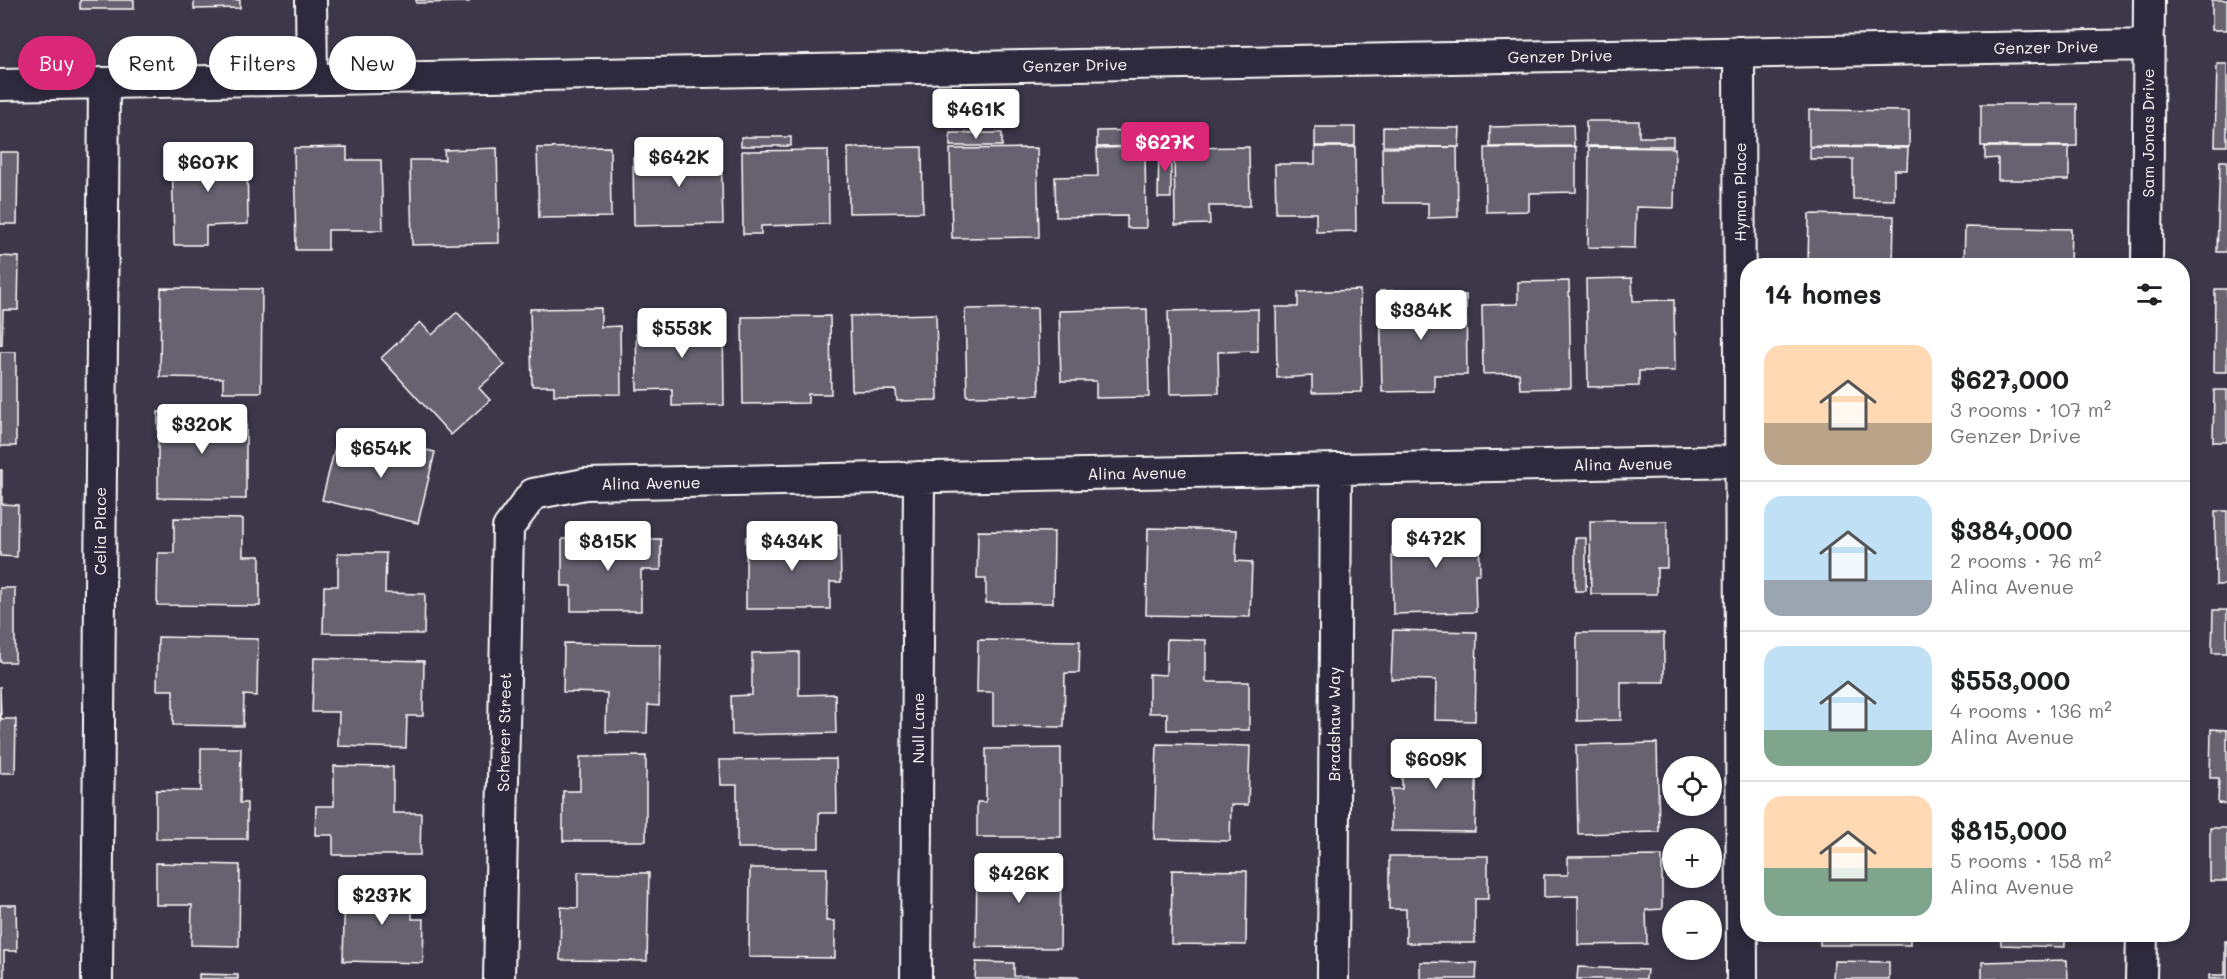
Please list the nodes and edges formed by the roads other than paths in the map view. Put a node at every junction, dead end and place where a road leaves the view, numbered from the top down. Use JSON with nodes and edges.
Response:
{"nodes":[{"id":1,"x":311,"y":0,"type":"edge"},
{"id":2,"x":2149,"y":0,"type":"edge"},
{"id":3,"x":311,"y":36,"type":"edge"},
{"id":4,"x":2149,"y":45,"type":"junction"},
{"id":5,"x":1739,"y":52,"type":"junction"},
{"id":6,"x":317,"y":78,"type":"edge"},
{"id":7,"x":209,"y":80,"type":"edge"},
{"id":8,"x":104,"y":83,"type":"junction"},
{"id":9,"x":0,"y":85,"type":"edge"},
{"id":10,"x":1740,"y":258,"type":"edge"},
{"id":11,"x":2147,"y":258,"type":"edge"},
{"id":12,"x":1740,"y":461,"type":"edge"},
{"id":13,"x":1336,"y":469,"type":"junction"},
{"id":14,"x":919,"y":477,"type":"junction"},
{"id":15,"x":533,"y":494,"type":"joint"},
{"id":16,"x":1742,"y":942,"type":"edge"},
{"id":17,"x":2142,"y":942,"type":"edge"},
{"id":18,"x":97,"y":979,"type":"edge"},
{"id":19,"x":499,"y":979,"type":"edge"},
{"id":20,"x":916,"y":979,"type":"edge"},
{"id":21,"x":1333,"y":979,"type":"edge"},
{"id":22,"x":1742,"y":979,"type":"edge"},
{"id":23,"x":2141,"y":979,"type":"edge"}],
"edges":[{"from":1,"to":3,"type":"street"},
{"from":2,"to":4,"type":"street","name":"Sam Jonas Drive"},
{"from":4,"to":5,"type":"street","name":"Genzer Drive"},
{"from":4,"to":11,"type":"street","name":"Sam Jonas Drive"},
{"from":5,"to":6,"type":"street","name":"Genzer Drive"},
{"from":5,"to":10,"type":"street","name":"Hyman Place"},
{"from":7,"to":8,"type":"street","name":"Genzer Drive"},
{"from":8,"to":9,"type":"street","name":"Genzer Drive"},
{"from":8,"to":18,"type":"street","name":"Celia Place"},
{"from":12,"to":13,"type":"street","name":"Alina Avenue"},
{"from":13,"to":14,"type":"street","name":"Alina Avenue"},
{"from":13,"to":21,"type":"street","name":"Bradshaw Way"},
{"from":14,"to":15,"type":"street","name":"Alina Avenue"},
{"from":14,"to":20,"type":"street","name":"Null Lane"},
{"from":15,"to":19,"type":"street","name":"Scherer Street"},
{"from":16,"to":22,"type":"street","name":"Hyman Place"},
{"from":17,"to":23,"type":"street"}]}
